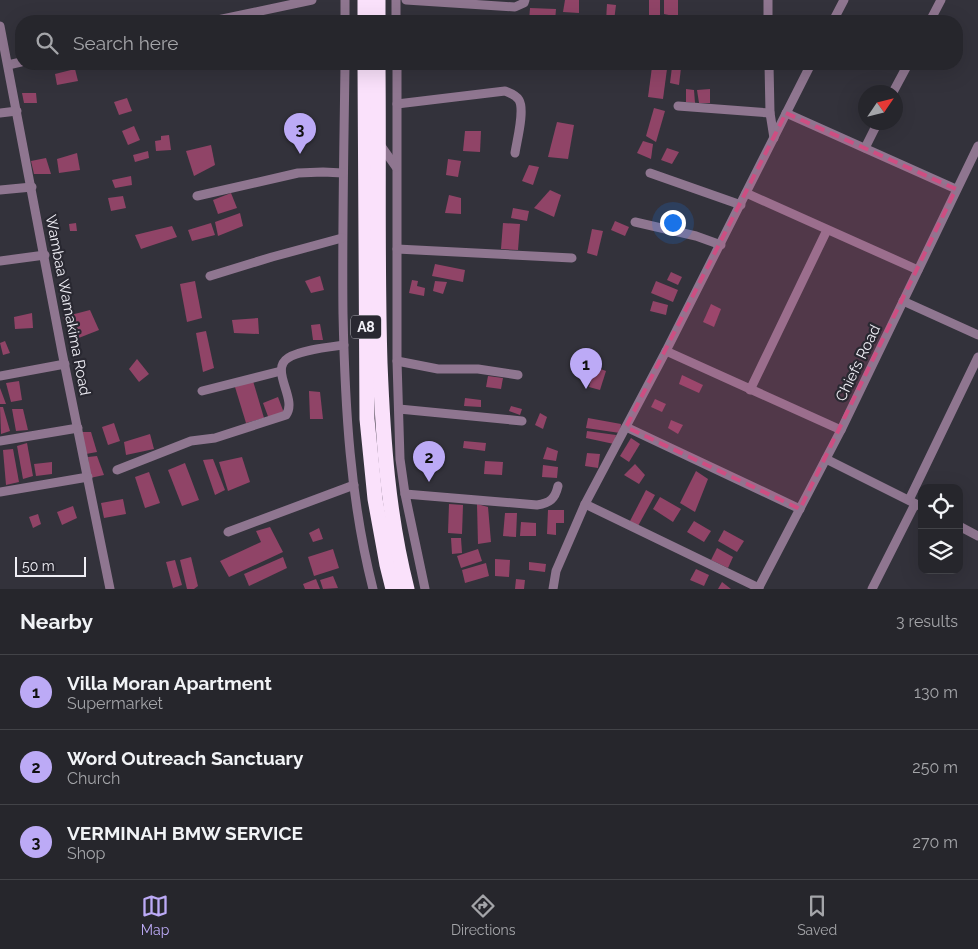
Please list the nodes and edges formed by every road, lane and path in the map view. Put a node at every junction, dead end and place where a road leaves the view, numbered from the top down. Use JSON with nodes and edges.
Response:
{"nodes":[{"id":1,"x":312,"y":0,"type":"edge"},
{"id":2,"x":345,"y":0,"type":"edge"},
{"id":3,"x":364,"y":0,"type":"edge"},
{"id":4,"x":378,"y":0,"type":"edge"},
{"id":5,"x":396,"y":0,"type":"edge"},
{"id":6,"x":406,"y":0,"type":"edge"},
{"id":7,"x":525,"y":0,"type":"edge"},
{"id":8,"x":768,"y":0,"type":"edge"},
{"id":9,"x":844,"y":0,"type":"edge"},
{"id":10,"x":941,"y":0,"type":"edge"},
{"id":11,"x":241,"y":15,"type":"edge"},
{"id":12,"x":345,"y":15,"type":"edge"},
{"id":13,"x":365,"y":15,"type":"edge"},
{"id":14,"x":378,"y":15,"type":"edge"},
{"id":15,"x":396,"y":15,"type":"edge"},
{"id":16,"x":768,"y":15,"type":"edge"},
{"id":17,"x":836,"y":15,"type":"edge"},
{"id":18,"x":933,"y":15,"type":"edge"},
{"id":19,"x":0,"y":26,"type":"edge"},
{"id":20,"x":15,"y":63,"type":"edge"},
{"id":21,"x":8,"y":65,"type":"junction"},
{"id":22,"x":345,"y":70,"type":"edge"},
{"id":23,"x":365,"y":70,"type":"edge"},
{"id":24,"x":378,"y":70,"type":"edge"},
{"id":25,"x":396,"y":70,"type":"edge"},
{"id":26,"x":769,"y":70,"type":"edge"},
{"id":27,"x":808,"y":70,"type":"edge"},
{"id":28,"x":905,"y":70,"type":"edge"},
{"id":29,"x":897,"y":85,"type":"edge"},
{"id":30,"x":397,"y":104,"type":"junction"},
{"id":31,"x":678,"y":106,"type":"dead end"},
{"id":32,"x":17,"y":111,"type":"junction"},
{"id":33,"x":0,"y":113,"type":"edge"},
{"id":34,"x":770,"y":113,"type":"junction"},
{"id":35,"x":786,"y":113,"type":"junction"},
{"id":36,"x":874,"y":130,"type":"edge"},
{"id":37,"x":774,"y":138,"type":"junction"},
{"id":38,"x":378,"y":142,"type":"junction"},
{"id":39,"x":978,"y":146,"type":"edge"},
{"id":40,"x":864,"y":148,"type":"junction"},
{"id":41,"x":515,"y":153,"type":"dead end"},
{"id":42,"x":396,"y":167,"type":"junction"},
{"id":43,"x":650,"y":172,"type":"dead end"},
{"id":44,"x":343,"y":173,"type":"junction"},
{"id":45,"x":32,"y":187,"type":"junction"},
{"id":46,"x":956,"y":189,"type":"junction"},
{"id":47,"x":0,"y":190,"type":"edge"},
{"id":48,"x":746,"y":194,"type":"junction"},
{"id":49,"x":198,"y":196,"type":"dead end"},
{"id":50,"x":740,"y":205,"type":"junction"},
{"id":51,"x":635,"y":222,"type":"dead end"},
{"id":52,"x":827,"y":230,"type":"junction"},
{"id":53,"x":342,"y":238,"type":"junction"},
{"id":54,"x":720,"y":245,"type":"junction"},
{"id":55,"x":397,"y":249,"type":"junction"},
{"id":56,"x":45,"y":255,"type":"junction"},
{"id":57,"x":572,"y":258,"type":"dead end"},
{"id":58,"x":0,"y":261,"type":"edge"},
{"id":59,"x":918,"y":270,"type":"junction"},
{"id":60,"x":210,"y":276,"type":"dead end"},
{"id":61,"x":903,"y":301,"type":"junction"},
{"id":62,"x":978,"y":335,"type":"edge"},
{"id":63,"x":344,"y":345,"type":"junction"},
{"id":64,"x":666,"y":351,"type":"junction"},
{"id":65,"x":978,"y":357,"type":"edge"},
{"id":66,"x":397,"y":361,"type":"junction"},
{"id":67,"x":65,"y":364,"type":"junction"},
{"id":68,"x":281,"y":371,"type":"junction"},
{"id":69,"x":518,"y":375,"type":"dead end"},
{"id":70,"x":0,"y":376,"type":"edge"},
{"id":71,"x":750,"y":390,"type":"junction"},
{"id":72,"x":202,"y":391,"type":"dead end"},
{"id":73,"x":399,"y":409,"type":"junction"},
{"id":74,"x":522,"y":421,"type":"dead end"},
{"id":75,"x":626,"y":427,"type":"junction"},
{"id":76,"x":78,"y":428,"type":"junction"},
{"id":77,"x":841,"y":430,"type":"junction"},
{"id":78,"x":0,"y":441,"type":"edge"},
{"id":79,"x":826,"y":459,"type":"junction"},
{"id":80,"x":117,"y":470,"type":"dead end"},
{"id":81,"x":88,"y":478,"type":"junction"},
{"id":82,"x":354,"y":485,"type":"junction"},
{"id":83,"x":558,"y":486,"type":"dead end"},
{"id":84,"x":0,"y":492,"type":"edge"},
{"id":85,"x":405,"y":494,"type":"junction"},
{"id":86,"x":585,"y":504,"type":"junction"},
{"id":87,"x":915,"y":504,"type":"edge"},
{"id":88,"x":800,"y":509,"type":"junction"},
{"id":89,"x":963,"y":528,"type":"edge"},
{"id":90,"x":228,"y":532,"type":"dead end"},
{"id":91,"x":978,"y":536,"type":"edge"},
{"id":92,"x":110,"y":589,"type":"edge"},
{"id":93,"x":373,"y":589,"type":"edge"},
{"id":94,"x":393,"y":589,"type":"edge"},
{"id":95,"x":407,"y":589,"type":"edge"},
{"id":96,"x":425,"y":589,"type":"edge"},
{"id":97,"x":553,"y":589,"type":"edge"},
{"id":98,"x":758,"y":589,"type":"edge"},
{"id":99,"x":872,"y":589,"type":"edge"}],
"edges":[{"from":1,"to":11,"type":"street"},
{"from":2,"to":12,"type":"street"},
{"from":3,"to":13,"type":"highway"},
{"from":4,"to":14,"type":"highway"},
{"from":5,"to":15,"type":"street"},
{"from":6,"to":7,"type":"street"},
{"from":8,"to":16,"type":"street"},
{"from":9,"to":17,"type":"street"},
{"from":10,"to":18,"type":"street"},
{"from":19,"to":21,"type":"street","name":"Wambaa Wamakima Road"},
{"from":20,"to":21,"type":"street"},
{"from":21,"to":32,"type":"street","name":"Wambaa Wamakima Road"},
{"from":22,"to":44,"type":"street"},
{"from":23,"to":94,"type":"highway","number":"A8"},
{"from":24,"to":38,"type":"highway","number":"A8"},
{"from":25,"to":30,"type":"street"},
{"from":26,"to":34,"type":"street"},
{"from":27,"to":35,"type":"street"},
{"from":28,"to":29,"type":"street"},
{"from":30,"to":41,"type":"street"},
{"from":30,"to":42,"type":"street"},
{"from":31,"to":34,"type":"street"},
{"from":32,"to":33,"type":"street"},
{"from":32,"to":45,"type":"street","name":"Wambaa Wamakima Road"},
{"from":34,"to":37,"type":"street"},
{"from":35,"to":37,"type":"street"},
{"from":35,"to":40,"type":"street"},
{"from":36,"to":40,"type":"street"},
{"from":37,"to":48,"type":"street"},
{"from":38,"to":42,"type":"street"},
{"from":38,"to":95,"type":"highway","number":"A8"},
{"from":39,"to":46,"type":"street","name":"Chiefs Road"},
{"from":40,"to":46,"type":"street"},
{"from":42,"to":55,"type":"street"},
{"from":43,"to":50,"type":"street"},
{"from":44,"to":49,"type":"street"},
{"from":44,"to":53,"type":"street"},
{"from":45,"to":47,"type":"street"},
{"from":45,"to":56,"type":"street","name":"Wambaa Wamakima Road"},
{"from":46,"to":59,"type":"street","name":"Chiefs Road"},
{"from":48,"to":50,"type":"street"},
{"from":48,"to":52,"type":"street"},
{"from":50,"to":54,"type":"street"},
{"from":51,"to":54,"type":"street"},
{"from":52,"to":59,"type":"street"},
{"from":52,"to":71,"type":"street"},
{"from":53,"to":60,"type":"street"},
{"from":53,"to":63,"type":"street"},
{"from":54,"to":64,"type":"street"},
{"from":55,"to":57,"type":"street"},
{"from":55,"to":66,"type":"street"},
{"from":56,"to":58,"type":"street"},
{"from":56,"to":67,"type":"street","name":"Wambaa Wamakima Road"},
{"from":59,"to":61,"type":"street","name":"Chiefs Road"},
{"from":61,"to":62,"type":"street"},
{"from":61,"to":77,"type":"street","name":"Chiefs Road"},
{"from":63,"to":68,"type":"street"},
{"from":63,"to":82,"type":"street"},
{"from":64,"to":71,"type":"street"},
{"from":64,"to":75,"type":"street"},
{"from":65,"to":87,"type":"street"},
{"from":66,"to":69,"type":"street"},
{"from":66,"to":73,"type":"street"},
{"from":67,"to":70,"type":"street"},
{"from":67,"to":76,"type":"street","name":"Wambaa Wamakima Road"},
{"from":68,"to":72,"type":"street"},
{"from":68,"to":80,"type":"street"},
{"from":71,"to":77,"type":"street"},
{"from":73,"to":74,"type":"street"},
{"from":73,"to":85,"type":"street"},
{"from":75,"to":86,"type":"street"},
{"from":75,"to":88,"type":"street"},
{"from":76,"to":78,"type":"street"},
{"from":76,"to":81,"type":"street","name":"Wambaa Wamakima Road"},
{"from":77,"to":79,"type":"street","name":"Chiefs Road"},
{"from":79,"to":87,"type":"street"},
{"from":79,"to":88,"type":"street","name":"Chiefs Road"},
{"from":81,"to":84,"type":"street"},
{"from":81,"to":92,"type":"street","name":"Wambaa Wamakima Road"},
{"from":82,"to":90,"type":"street"},
{"from":82,"to":93,"type":"street"},
{"from":83,"to":85,"type":"street"},
{"from":85,"to":96,"type":"street"},
{"from":86,"to":97,"type":"street"},
{"from":86,"to":98,"type":"street"},
{"from":87,"to":99,"type":"street"},
{"from":88,"to":98,"type":"street","name":"Chiefs Road"},
{"from":89,"to":91,"type":"street"}]}
